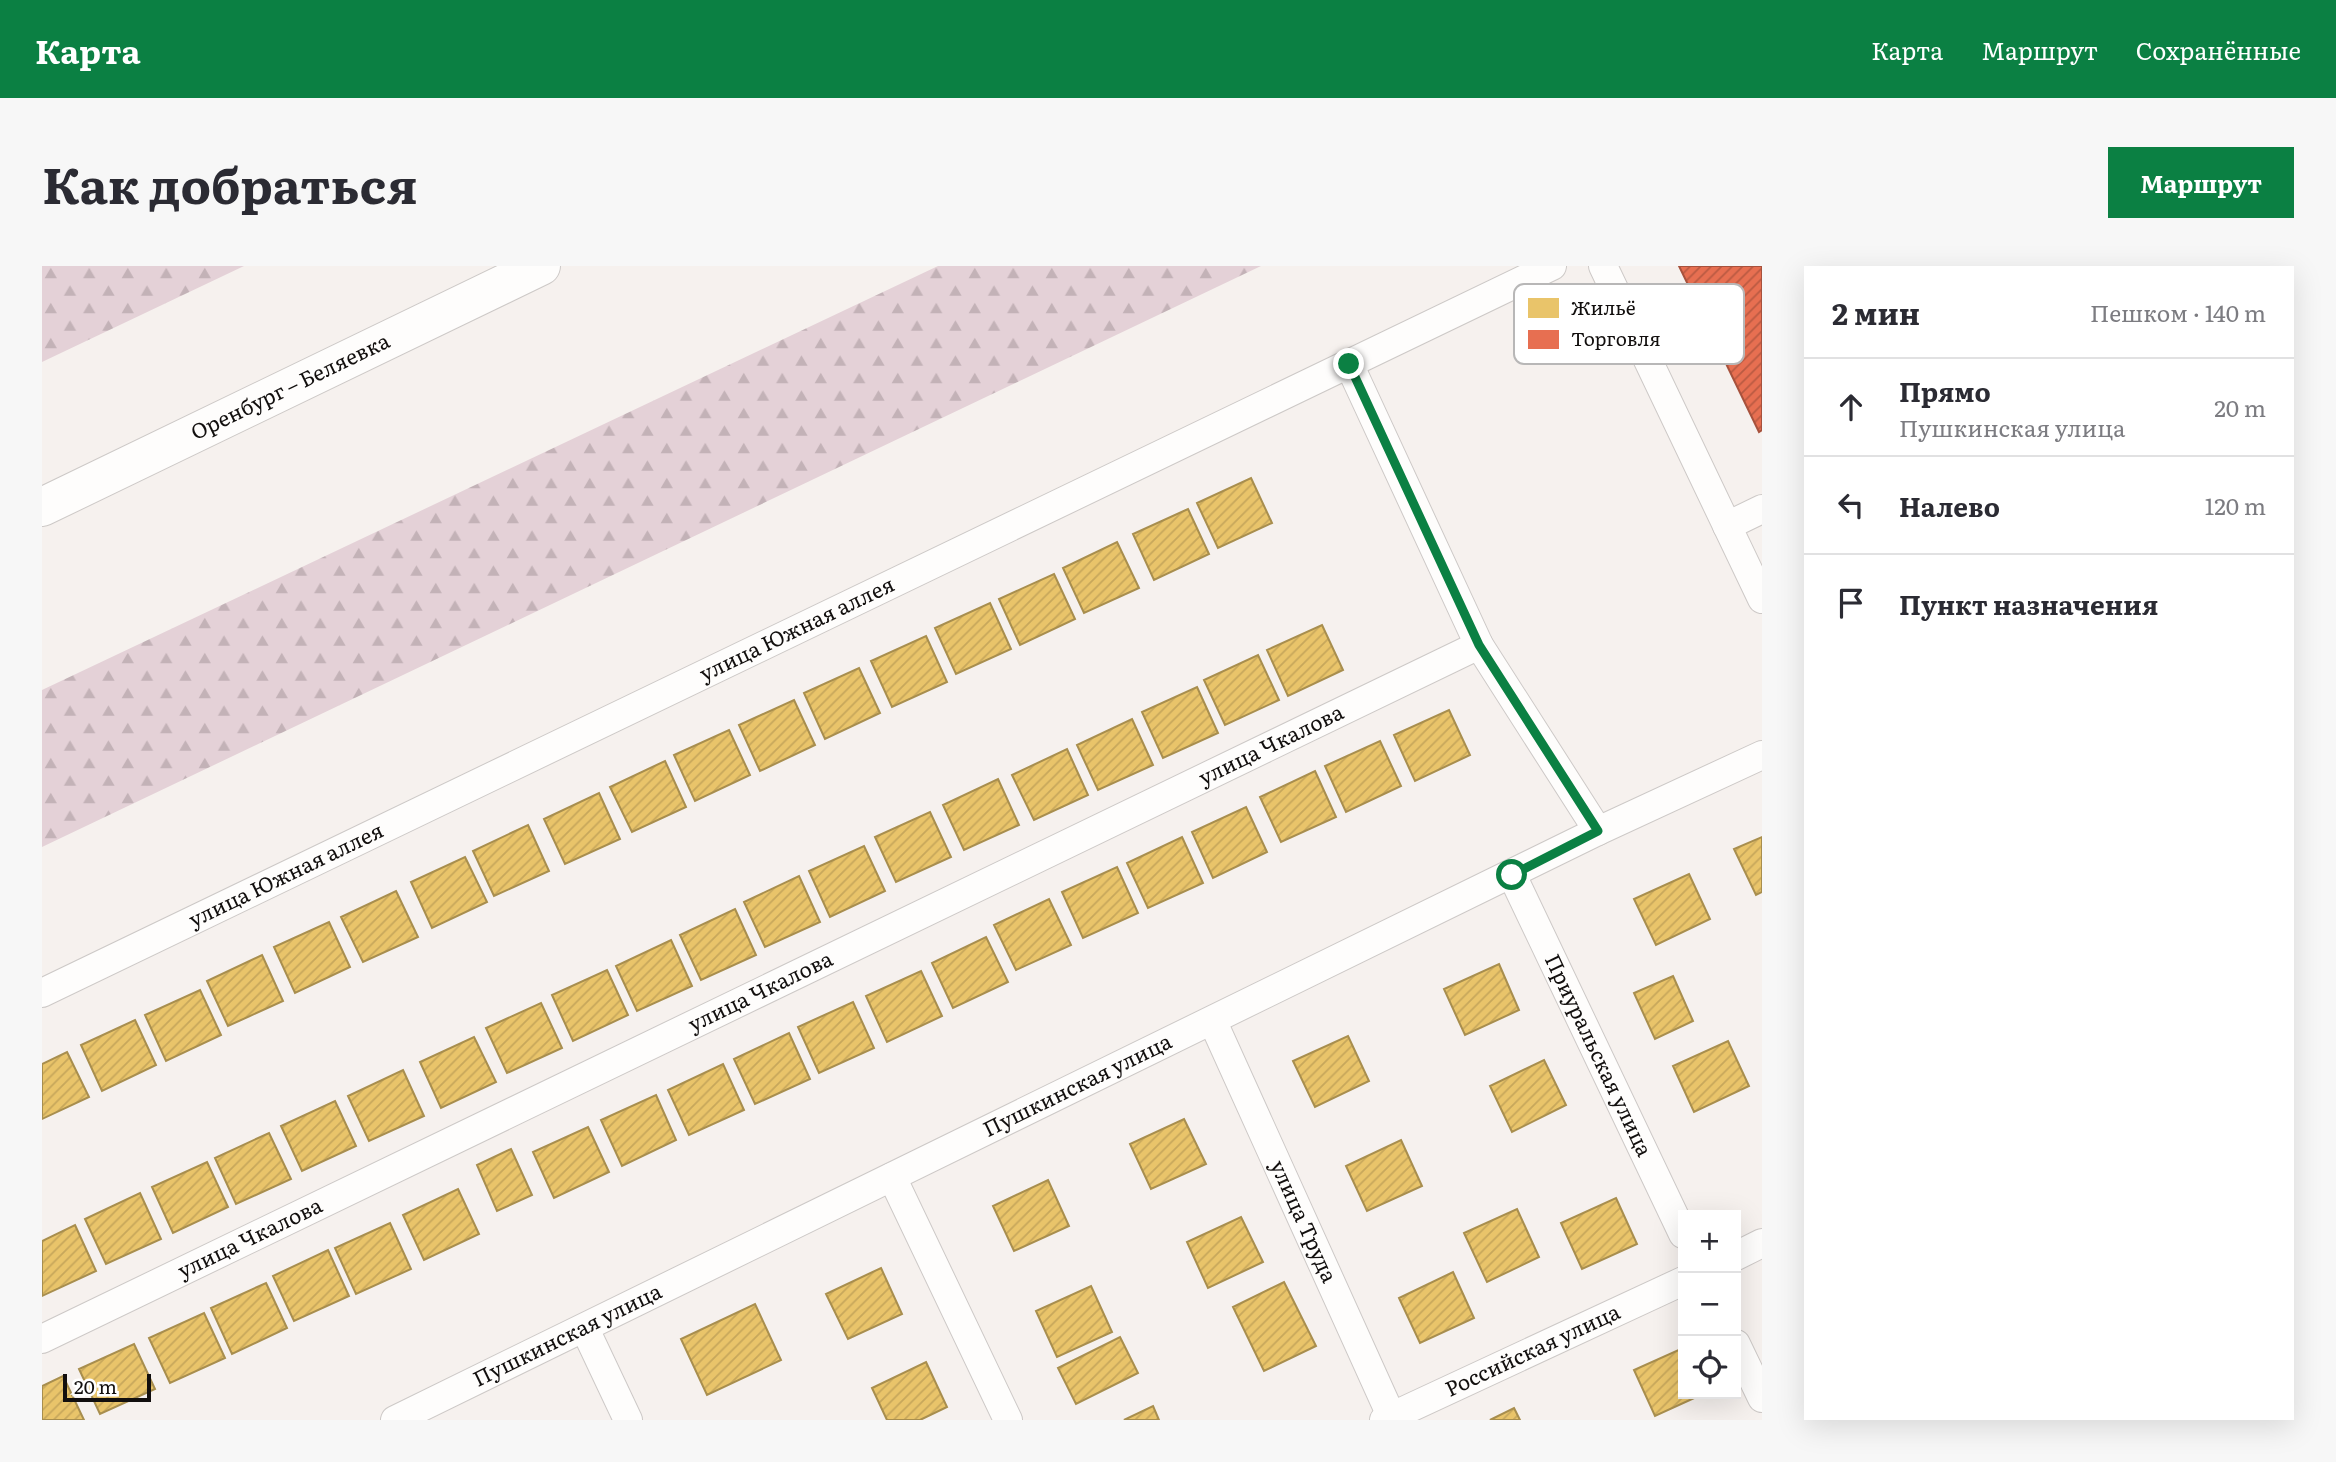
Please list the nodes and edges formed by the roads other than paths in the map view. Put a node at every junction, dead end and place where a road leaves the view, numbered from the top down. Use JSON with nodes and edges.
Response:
{"nodes":[{"id":1,"x":541,"y":266,"type":"edge"},
{"id":2,"x":1552,"y":266,"type":"edge"},
{"id":3,"x":1603,"y":266,"type":"edge"},
{"id":4,"x":1514,"y":284,"type":"edge"},
{"id":5,"x":1515,"y":284,"type":"edge"},
{"id":6,"x":1612,"y":284,"type":"edge"},
{"id":7,"x":1349,"y":364,"type":"junction"},
{"id":8,"x":1650,"y":364,"type":"edge"},
{"id":9,"x":42,"y":507,"type":"edge"},
{"id":10,"x":1762,"y":509,"type":"edge"},
{"id":11,"x":1727,"y":526,"type":"junction"},
{"id":12,"x":1762,"y":598,"type":"edge"},
{"id":13,"x":1479,"y":645,"type":"junction"},
{"id":14,"x":1762,"y":755,"type":"edge"},
{"id":15,"x":1598,"y":831,"type":"junction"},
{"id":16,"x":1512,"y":875,"type":"junction"},
{"id":17,"x":42,"y":993,"type":"edge"},
{"id":18,"x":1213,"y":1022,"type":"junction"},
{"id":19,"x":892,"y":1177,"type":"junction"},
{"id":20,"x":1678,"y":1224,"type":"edge"},
{"id":21,"x":1762,"y":1243,"type":"edge"},
{"id":22,"x":1741,"y":1254,"type":"edge"},
{"id":23,"x":1678,"y":1284,"type":"edge"},
{"id":24,"x":585,"y":1329,"type":"junction"},
{"id":25,"x":42,"y":1339,"type":"edge"},
{"id":26,"x":1741,"y":1354,"type":"edge"},
{"id":27,"x":1762,"y":1398,"type":"edge"},
{"id":28,"x":1390,"y":1419,"type":"edge"},
{"id":29,"x":395,"y":1420,"type":"edge"},
{"id":30,"x":628,"y":1420,"type":"edge"},
{"id":31,"x":1007,"y":1420,"type":"edge"}],
"edges":[{"from":1,"to":9,"type":"main road","name":"Оренбург – Беляевка"},
{"from":2,"to":5,"type":"street","name":"улица Южная аллея"},
{"from":3,"to":6,"type":"street"},
{"from":4,"to":7,"type":"street","name":"улица Южная аллея"},
{"from":7,"to":13,"type":"street"},
{"from":7,"to":17,"type":"street","name":"улица Южная аллея"},
{"from":8,"to":11,"type":"street"},
{"from":10,"to":11,"type":"street"},
{"from":11,"to":12,"type":"street"},
{"from":13,"to":15,"type":"street"},
{"from":13,"to":25,"type":"street","name":"улица Чкалова"},
{"from":14,"to":15,"type":"street","name":"Пушкинская улица"},
{"from":15,"to":16,"type":"street","name":"Пушкинская улица"},
{"from":16,"to":18,"type":"street","name":"Пушкинская улица"},
{"from":16,"to":20,"type":"street","name":"Приуральская улица"},
{"from":18,"to":19,"type":"street","name":"Пушкинская улица"},
{"from":18,"to":28,"type":"street","name":"улица Труда"},
{"from":19,"to":24,"type":"street","name":"Пушкинская улица"},
{"from":19,"to":31,"type":"street"},
{"from":21,"to":22,"type":"street"},
{"from":23,"to":28,"type":"street","name":"Российская улица"},
{"from":24,"to":29,"type":"street","name":"Пушкинская улица"},
{"from":24,"to":30,"type":"street"},
{"from":26,"to":27,"type":"street"}]}
